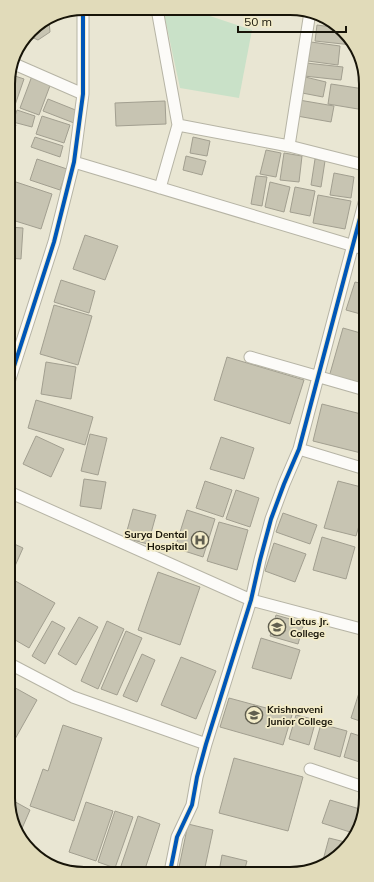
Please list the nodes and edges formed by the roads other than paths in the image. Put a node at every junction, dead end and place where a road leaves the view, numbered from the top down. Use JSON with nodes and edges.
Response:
{"nodes":[{"id":1,"x":83,"y":15,"type":"edge"},
{"id":2,"x":159,"y":15,"type":"edge"},
{"id":3,"x":309,"y":18,"type":"edge"},
{"id":4,"x":17,"y":65,"type":"edge"},
{"id":5,"x":83,"y":94,"type":"junction"},
{"id":6,"x":178,"y":126,"type":"junction"},
{"id":7,"x":288,"y":146,"type":"junction"},
{"id":8,"x":74,"y":162,"type":"junction"},
{"id":9,"x":359,"y":165,"type":"edge"},
{"id":10,"x":160,"y":188,"type":"junction"},
{"id":11,"x":359,"y":248,"type":"edge"},
{"id":12,"x":250,"y":357,"type":"dead end"},
{"id":13,"x":15,"y":362,"type":"edge"},
{"id":14,"x":318,"y":377,"type":"junction"},
{"id":15,"x":359,"y":389,"type":"edge"},
{"id":16,"x":299,"y":449,"type":"junction"},
{"id":17,"x":359,"y":466,"type":"edge"},
{"id":18,"x":15,"y":494,"type":"edge"},
{"id":19,"x":251,"y":600,"type":"junction"},
{"id":20,"x":359,"y":628,"type":"edge"},
{"id":21,"x":15,"y":667,"type":"edge"},
{"id":22,"x":206,"y":744,"type":"junction"},
{"id":23,"x":310,"y":769,"type":"dead end"},
{"id":24,"x":359,"y":786,"type":"edge"},
{"id":25,"x":171,"y":867,"type":"edge"}],
"edges":[{"from":1,"to":5,"type":"street"},
{"from":2,"to":6,"type":"street"},
{"from":3,"to":7,"type":"street"},
{"from":4,"to":5,"type":"street"},
{"from":5,"to":8,"type":"street"},
{"from":6,"to":7,"type":"street"},
{"from":6,"to":10,"type":"street"},
{"from":7,"to":9,"type":"street"},
{"from":8,"to":10,"type":"street"},
{"from":8,"to":13,"type":"street"},
{"from":10,"to":11,"type":"street"},
{"from":11,"to":14,"type":"street"},
{"from":12,"to":14,"type":"street"},
{"from":14,"to":15,"type":"street"},
{"from":14,"to":16,"type":"street"},
{"from":16,"to":17,"type":"street"},
{"from":16,"to":19,"type":"street"},
{"from":18,"to":19,"type":"street"},
{"from":19,"to":20,"type":"street"},
{"from":19,"to":22,"type":"street"},
{"from":21,"to":22,"type":"street"},
{"from":22,"to":25,"type":"street"},
{"from":23,"to":24,"type":"street"}]}
